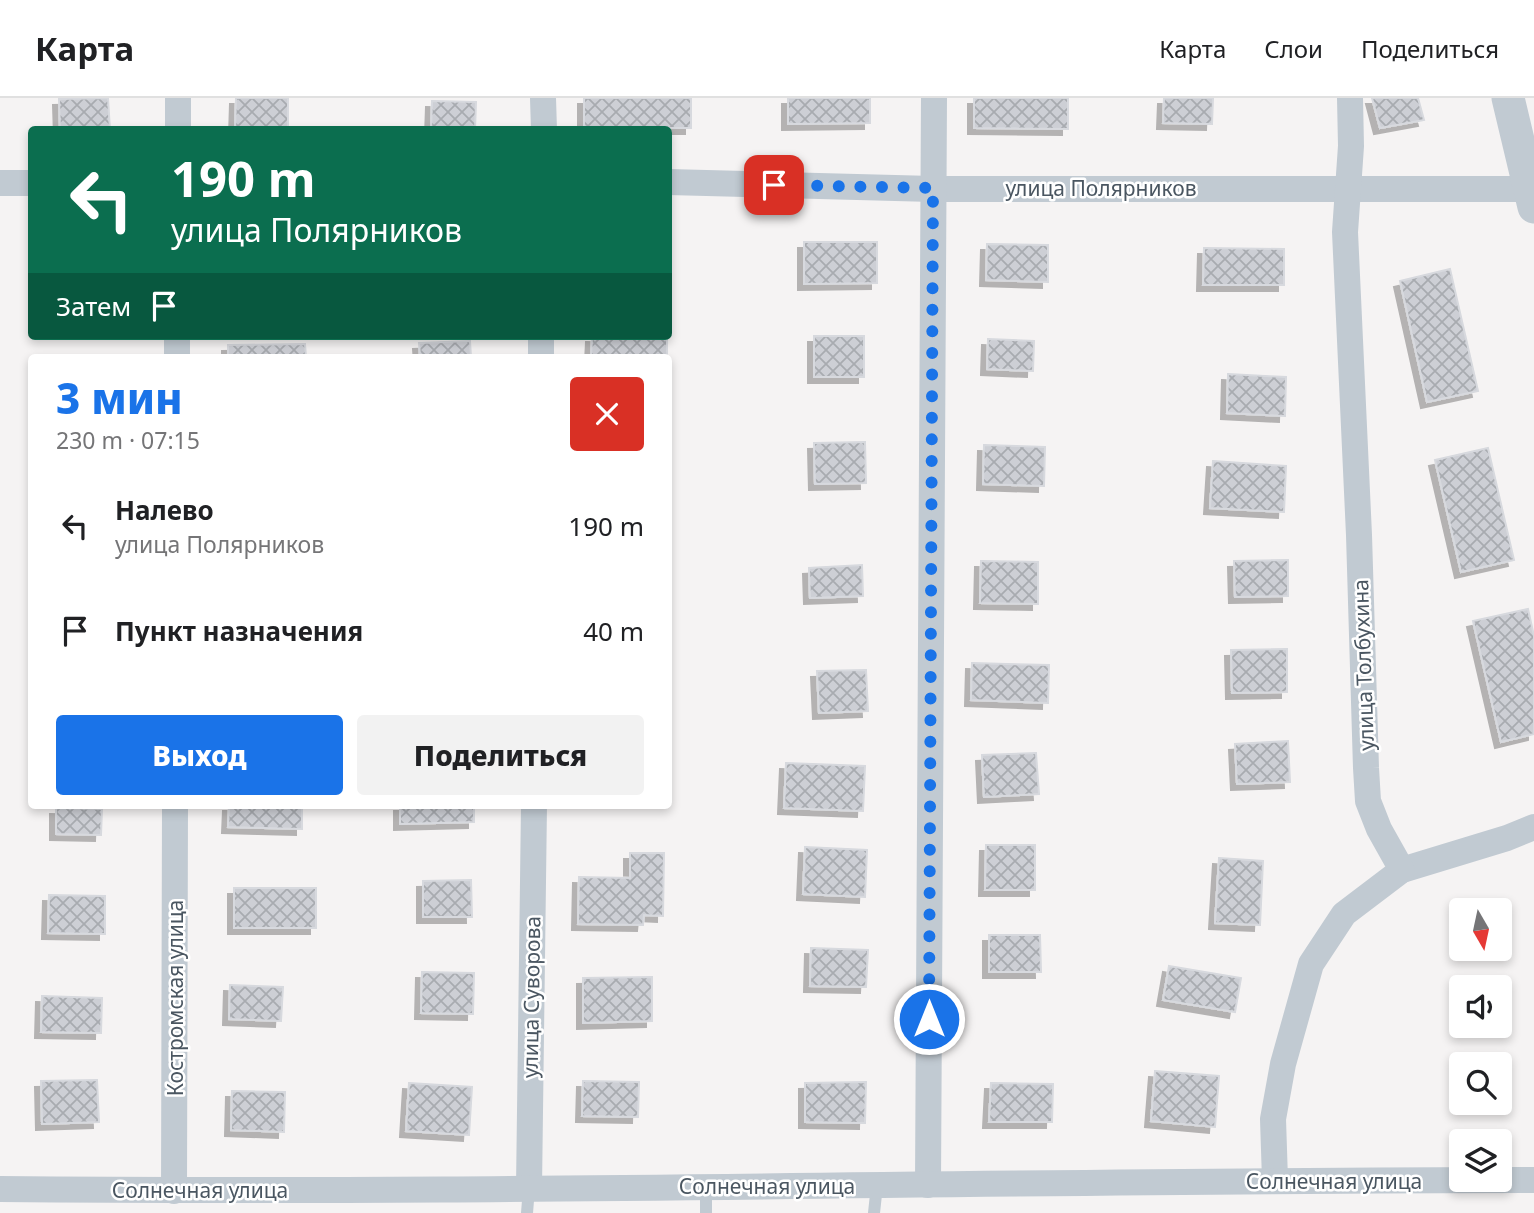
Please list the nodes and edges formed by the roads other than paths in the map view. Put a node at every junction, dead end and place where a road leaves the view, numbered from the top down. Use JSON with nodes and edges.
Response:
{"nodes":[{"id":1,"x":178,"y":98,"type":"edge"},
{"id":2,"x":543,"y":98,"type":"edge"},
{"id":3,"x":934,"y":98,"type":"edge"},
{"id":4,"x":1350,"y":98,"type":"edge"},
{"id":5,"x":1508,"y":98,"type":"edge"},
{"id":6,"x":178,"y":126,"type":"edge"},
{"id":7,"x":544,"y":126,"type":"edge"},
{"id":8,"x":672,"y":182,"type":"edge"},
{"id":9,"x":0,"y":183,"type":"edge"},
{"id":10,"x":28,"y":183,"type":"edge"},
{"id":11,"x":1348,"y":187,"type":"junction"},
{"id":12,"x":933,"y":188,"type":"junction"},
{"id":13,"x":1533,"y":195,"type":"edge"},
{"id":14,"x":176,"y":809,"type":"edge"},
{"id":15,"x":534,"y":809,"type":"edge"},
{"id":16,"x":1534,"y":827,"type":"edge"},
{"id":17,"x":1402,"y":870,"type":"junction"},
{"id":18,"x":1275,"y":1180,"type":"junction"},
{"id":19,"x":1534,"y":1180,"type":"edge"},
{"id":20,"x":877,"y":1185,"type":"junction"},
{"id":21,"x":928,"y":1185,"type":"junction"},
{"id":22,"x":706,"y":1186,"type":"junction"},
{"id":23,"x":0,"y":1189,"type":"edge"},
{"id":24,"x":174,"y":1191,"type":"junction"},
{"id":25,"x":528,"y":1201,"type":"edge"},
{"id":26,"x":706,"y":1213,"type":"edge"},
{"id":27,"x":874,"y":1213,"type":"edge"}],
"edges":[{"from":1,"to":6,"type":"street"},
{"from":2,"to":7,"type":"street"},
{"from":3,"to":12,"type":"street"},
{"from":4,"to":11,"type":"street","name":"улица Толбухина"},
{"from":5,"to":13,"type":"street"},
{"from":8,"to":12,"type":"street","name":"улица Полярников"},
{"from":9,"to":10,"type":"street"},
{"from":11,"to":12,"type":"street","name":"улица Полярников"},
{"from":11,"to":13,"type":"street","name":"улица Полярников"},
{"from":11,"to":17,"type":"street","name":"улица Толбухина"},
{"from":12,"to":21,"type":"street"},
{"from":14,"to":24,"type":"street","name":"Костромская улица"},
{"from":15,"to":25,"type":"street","name":"улица Суворова"},
{"from":16,"to":17,"type":"street"},
{"from":17,"to":18,"type":"street"},
{"from":18,"to":19,"type":"street","name":"Солнечная улица"},
{"from":18,"to":21,"type":"street","name":"Солнечная улица"},
{"from":20,"to":21,"type":"street","name":"Солнечная улица"},
{"from":20,"to":22,"type":"street","name":"Солнечная улица"},
{"from":20,"to":27,"type":"lane"},
{"from":22,"to":25,"type":"street","name":"Солнечная улица"},
{"from":22,"to":26,"type":"lane"},
{"from":23,"to":24,"type":"street","name":"Солнечная улица"},
{"from":24,"to":25,"type":"street","name":"Солнечная улица"}]}
